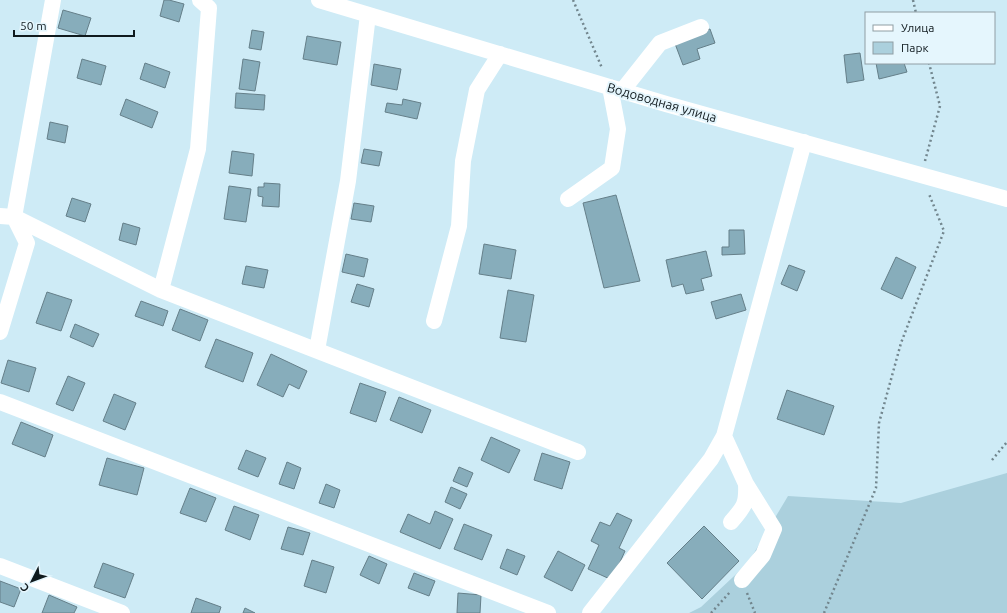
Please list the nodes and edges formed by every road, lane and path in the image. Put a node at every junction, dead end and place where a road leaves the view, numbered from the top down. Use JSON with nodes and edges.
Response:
{"nodes":[{"id":1,"x":53,"y":0,"type":"edge"},
{"id":2,"x":200,"y":0,"type":"edge"},
{"id":3,"x":319,"y":0,"type":"edge"},
{"id":4,"x":573,"y":0,"type":"edge"},
{"id":5,"x":913,"y":0,"type":"edge"},
{"id":6,"x":916,"y":12,"type":"edge"},
{"id":7,"x":368,"y":15,"type":"junction"},
{"id":8,"x":701,"y":27,"type":"dead end"},
{"id":9,"x":500,"y":54,"type":"junction"},
{"id":10,"x":929,"y":64,"type":"edge"},
{"id":11,"x":616,"y":89,"type":"junction"},
{"id":12,"x":804,"y":142,"type":"junction"},
{"id":13,"x":921,"y":175,"type":"junction"},
{"id":14,"x":1007,"y":198,"type":"edge"},
{"id":15,"x":568,"y":199,"type":"dead end"},
{"id":16,"x":7,"y":217,"type":"edge"},
{"id":17,"x":161,"y":290,"type":"junction"},
{"id":18,"x":434,"y":321,"type":"dead end"},
{"id":19,"x":0,"y":332,"type":"edge"},
{"id":20,"x":317,"y":350,"type":"junction"},
{"id":21,"x":0,"y":402,"type":"edge"},
{"id":22,"x":724,"y":436,"type":"junction"},
{"id":23,"x":1007,"y":442,"type":"edge"},
{"id":24,"x":578,"y":452,"type":"dead end"},
{"id":25,"x":992,"y":460,"type":"dead end"},
{"id":26,"x":746,"y":484,"type":"junction"},
{"id":27,"x":731,"y":522,"type":"dead end"},
{"id":28,"x":0,"y":566,"type":"edge"},
{"id":29,"x":742,"y":580,"type":"junction"},
{"id":30,"x":122,"y":613,"type":"edge"},
{"id":31,"x":548,"y":613,"type":"edge"},
{"id":32,"x":590,"y":613,"type":"edge"},
{"id":33,"x":711,"y":613,"type":"edge"},
{"id":34,"x":755,"y":613,"type":"edge"},
{"id":35,"x":824,"y":613,"type":"edge"}],
"edges":[{"from":1,"to":16,"type":"street"},
{"from":2,"to":17,"type":"street"},
{"from":3,"to":7,"type":"street","name":"Водоводная улица"},
{"from":4,"to":11,"type":"path"},
{"from":5,"to":6,"type":"path"},
{"from":7,"to":9,"type":"street","name":"Водоводная улица"},
{"from":7,"to":20,"type":"street"},
{"from":8,"to":11,"type":"street"},
{"from":9,"to":11,"type":"street","name":"Водоводная улица"},
{"from":9,"to":18,"type":"street"},
{"from":10,"to":13,"type":"path"},
{"from":11,"to":12,"type":"street","name":"Водоводная улица"},
{"from":11,"to":15,"type":"street"},
{"from":12,"to":13,"type":"street","name":"Водоводная улица"},
{"from":12,"to":22,"type":"street"},
{"from":13,"to":14,"type":"street","name":"Водоводная улица"},
{"from":13,"to":35,"type":"path"},
{"from":16,"to":17,"type":"street"},
{"from":16,"to":19,"type":"street"},
{"from":17,"to":20,"type":"street"},
{"from":20,"to":24,"type":"street"},
{"from":21,"to":31,"type":"street"},
{"from":22,"to":26,"type":"street"},
{"from":22,"to":32,"type":"street"},
{"from":23,"to":25,"type":"path"},
{"from":26,"to":27,"type":"street"},
{"from":26,"to":29,"type":"street"},
{"from":28,"to":30,"type":"street"},
{"from":29,"to":33,"type":"path"},
{"from":29,"to":34,"type":"path"}]}
